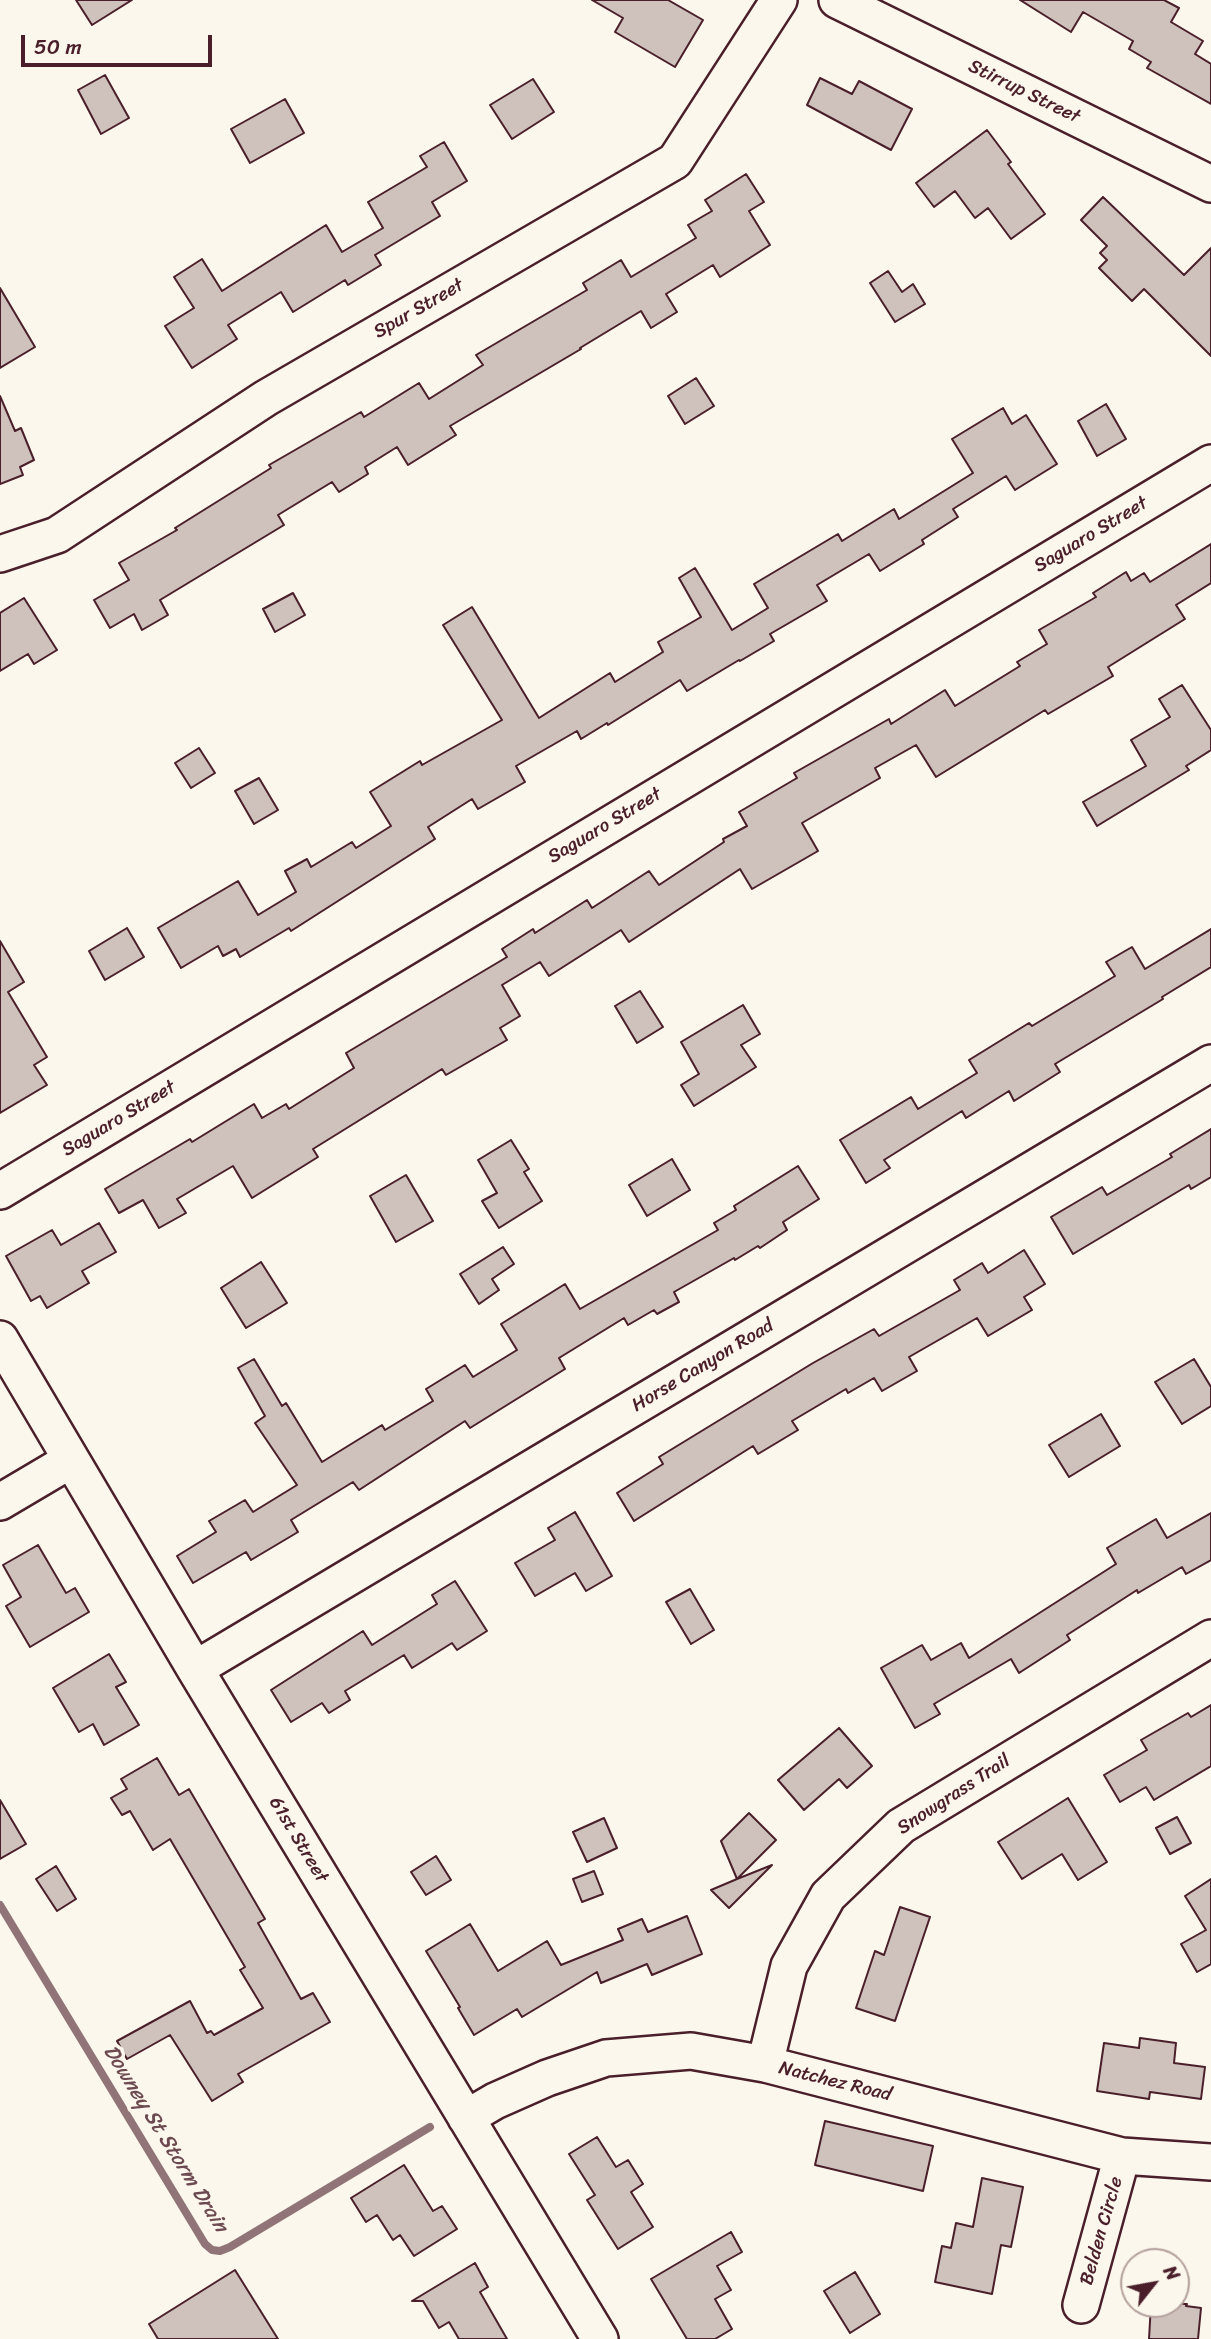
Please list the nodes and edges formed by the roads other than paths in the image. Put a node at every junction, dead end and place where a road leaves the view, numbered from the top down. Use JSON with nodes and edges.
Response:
{"nodes":[{"id":1,"x":779,"y":0,"type":"edge"},
{"id":2,"x":837,"y":0,"type":"edge"},
{"id":3,"x":1211,"y":184,"type":"edge"},
{"id":4,"x":1211,"y":463,"type":"edge"},
{"id":5,"x":0,"y":554,"type":"edge"},
{"id":6,"x":1211,"y":1063,"type":"edge"},
{"id":7,"x":0,"y":1191,"type":"edge"},
{"id":8,"x":0,"y":1339,"type":"edge"},
{"id":9,"x":71,"y":1460,"type":"junction"},
{"id":10,"x":0,"y":1502,"type":"edge"},
{"id":11,"x":1211,"y":1638,"type":"edge"},
{"id":12,"x":195,"y":1669,"type":"junction"},
{"id":13,"x":765,"y":2064,"type":"junction"},
{"id":14,"x":466,"y":2118,"type":"junction"},
{"id":15,"x":1122,"y":2156,"type":"junction"},
{"id":16,"x":1211,"y":2162,"type":"edge"},
{"id":17,"x":1081,"y":2305,"type":"dead end"},
{"id":18,"x":600,"y":2339,"type":"edge"}],
"edges":[{"from":1,"to":5,"type":"street","name":"Spur Street"},
{"from":2,"to":3,"type":"street","name":"Stirrup Street"},
{"from":4,"to":7,"type":"street","name":"Saguaro Street"},
{"from":6,"to":12,"type":"street","name":"Horse Canyon Road"},
{"from":8,"to":9,"type":"street","name":"61st Street"},
{"from":9,"to":10,"type":"street"},
{"from":9,"to":12,"type":"street","name":"61st Street"},
{"from":11,"to":13,"type":"street","name":"Snowgrass Trail"},
{"from":12,"to":14,"type":"street","name":"61st Street"},
{"from":13,"to":14,"type":"street","name":"Natchez Road"},
{"from":13,"to":15,"type":"street","name":"Natchez Road"},
{"from":14,"to":18,"type":"street","name":"61st Street"},
{"from":15,"to":16,"type":"street","name":"Natchez Road"},
{"from":15,"to":17,"type":"street","name":"Belden Circle"}]}
